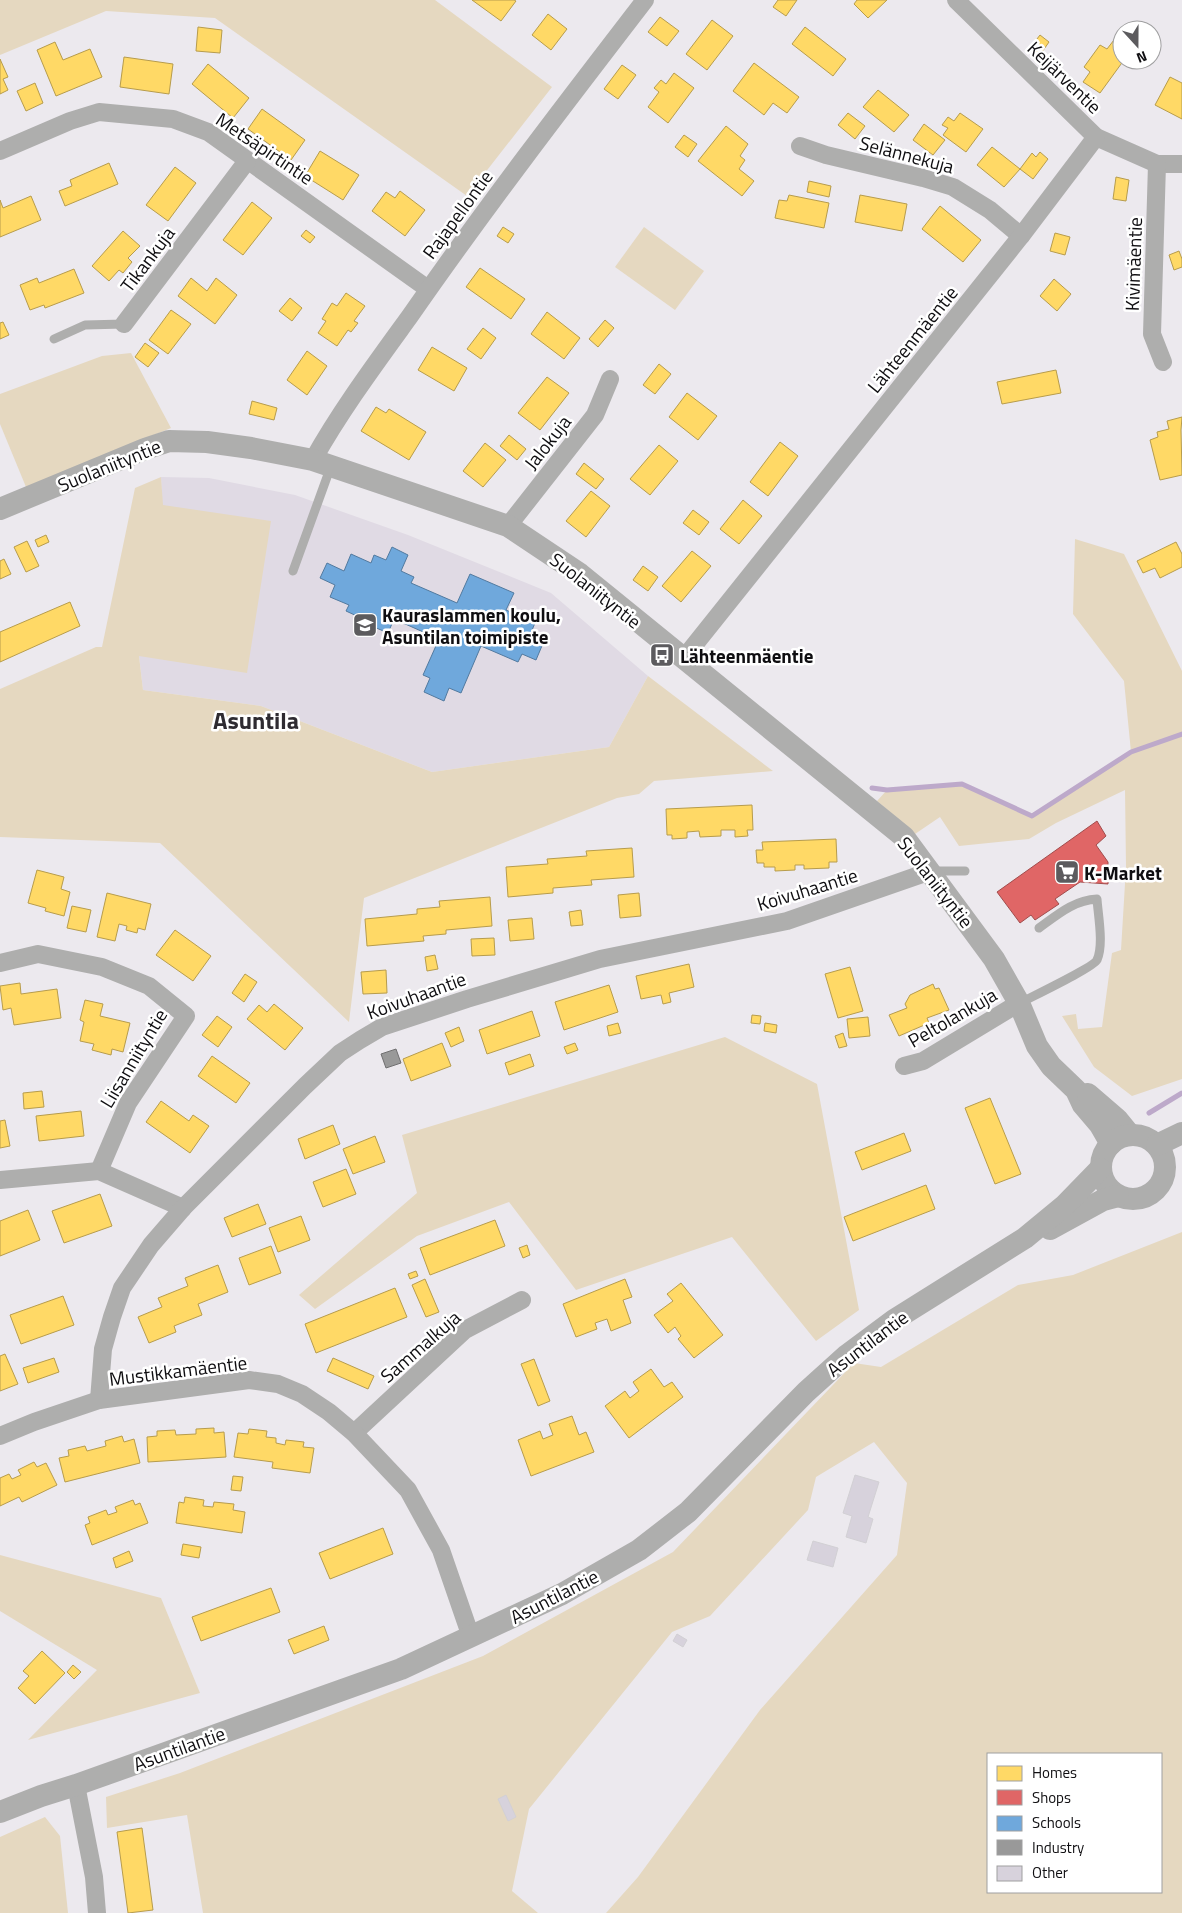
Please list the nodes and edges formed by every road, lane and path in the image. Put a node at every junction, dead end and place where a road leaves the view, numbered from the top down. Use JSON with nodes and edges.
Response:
{"nodes":[{"id":1,"x":956,"y":0,"type":"edge"},
{"id":2,"x":636,"y":3,"type":"edge"},
{"id":3,"x":1096,"y":137,"type":"junction"},
{"id":4,"x":800,"y":146,"type":"dead end"},
{"id":5,"x":0,"y":151,"type":"edge"},
{"id":6,"x":247,"y":161,"type":"junction"},
{"id":7,"x":1157,"y":164,"type":"junction"},
{"id":8,"x":1182,"y":164,"type":"edge"},
{"id":9,"x":1021,"y":236,"type":"junction"},
{"id":10,"x":428,"y":289,"type":"junction"},
{"id":11,"x":124,"y":324,"type":"joint"},
{"id":12,"x":54,"y":339,"type":"dead end"},
{"id":13,"x":1163,"y":362,"type":"dead end"},
{"id":14,"x":610,"y":379,"type":"dead end"},
{"id":15,"x":322,"y":463,"type":"junction"},
{"id":16,"x":0,"y":509,"type":"edge"},
{"id":17,"x":508,"y":526,"type":"junction"},
{"id":18,"x":293,"y":570,"type":"dead end"},
{"id":19,"x":684,"y":658,"type":"junction"},
{"id":20,"x":931,"y":871,"type":"junction"},
{"id":21,"x":965,"y":871,"type":"dead end"},
{"id":22,"x":1039,"y":928,"type":"dead end"},
{"id":23,"x":0,"y":963,"type":"edge"},
{"id":24,"x":1019,"y":1003,"type":"junction"},
{"id":25,"x":904,"y":1066,"type":"dead end"},
{"id":26,"x":1182,"y":1133,"type":"edge"},
{"id":27,"x":1121,"y":1139,"type":"junction"},
{"id":28,"x":1157,"y":1145,"type":"junction"},
{"id":29,"x":1182,"y":1156,"type":"edge"},
{"id":30,"x":1100,"y":1169,"type":"junction"},
{"id":31,"x":99,"y":1170,"type":"junction"},
{"id":32,"x":1165,"y":1172,"type":"junction"},
{"id":33,"x":0,"y":1180,"type":"edge"},
{"id":34,"x":1118,"y":1196,"type":"junction"},
{"id":35,"x":183,"y":1208,"type":"junction"},
{"id":36,"x":1026,"y":1238,"type":"junction"},
{"id":37,"x":522,"y":1300,"type":"dead end"},
{"id":38,"x":99,"y":1400,"type":"junction"},
{"id":39,"x":354,"y":1433,"type":"junction"},
{"id":40,"x":0,"y":1436,"type":"edge"},
{"id":41,"x":471,"y":1637,"type":"junction"},
{"id":42,"x":76,"y":1785,"type":"junction"},
{"id":43,"x":0,"y":1812,"type":"edge"},
{"id":44,"x":97,"y":1913,"type":"edge"}],
"edges":[{"from":1,"to":3,"type":"street","name":"Keijärventie"},
{"from":2,"to":10,"type":"street","name":"Rajapellontie"},
{"from":3,"to":7,"type":"street","name":"Keijärventie"},
{"from":3,"to":9,"type":"street","name":"Lähteenmäentie"},
{"from":4,"to":9,"type":"street","name":"Selännekuja"},
{"from":5,"to":6,"type":"street","name":"Metsäpirtintie"},
{"from":6,"to":10,"type":"street","name":"Metsäpirtintie"},
{"from":6,"to":11,"type":"street","name":"Tikankuja"},
{"from":7,"to":8,"type":"street"},
{"from":7,"to":13,"type":"street","name":"Kivimäentie"},
{"from":9,"to":19,"type":"street","name":"Lähteenmäentie"},
{"from":10,"to":15,"type":"street","name":"Rajapellontie"},
{"from":11,"to":12,"type":"lane","name":"Tikankuja"},
{"from":14,"to":17,"type":"street","name":"Jalokuja"},
{"from":15,"to":16,"type":"street","name":"Suolaniityntie"},
{"from":15,"to":17,"type":"street","name":"Suolaniityntie"},
{"from":15,"to":18,"type":"lane"},
{"from":17,"to":19,"type":"street","name":"Suolaniityntie"},
{"from":19,"to":20,"type":"street","name":"Suolaniityntie"},
{"from":20,"to":21,"type":"lane"},
{"from":20,"to":24,"type":"street","name":"Suolaniityntie"},
{"from":20,"to":35,"type":"street","name":"Koivuhaantie"},
{"from":22,"to":24,"type":"lane"},
{"from":23,"to":31,"type":"street","name":"Liisanniityntie"},
{"from":24,"to":25,"type":"street","name":"Peltolankuja"},
{"from":24,"to":27,"type":"street","name":"Suolaniityntie"},
{"from":26,"to":28,"type":"street"},
{"from":27,"to":28,"type":"street"},
{"from":27,"to":30,"type":"street"},
{"from":28,"to":32,"type":"street"},
{"from":29,"to":32,"type":"street"},
{"from":30,"to":34,"type":"street"},
{"from":30,"to":36,"type":"street","name":"Asuntilantie"},
{"from":31,"to":33,"type":"street"},
{"from":31,"to":35,"type":"street"},
{"from":32,"to":34,"type":"street"},
{"from":34,"to":36,"type":"street","name":"Asuntilantie"},
{"from":35,"to":38,"type":"street","name":"Koivuhaantie"},
{"from":36,"to":41,"type":"street","name":"Asuntilantie"},
{"from":37,"to":39,"type":"street","name":"Sammalkuja"},
{"from":38,"to":39,"type":"street","name":"Mustikkamäentie"},
{"from":38,"to":40,"type":"street","name":"Mustikkamäentie"},
{"from":39,"to":41,"type":"street","name":"Mustikkamäentie"},
{"from":41,"to":42,"type":"street","name":"Asuntilantie"},
{"from":42,"to":43,"type":"street","name":"Asuntilantie"},
{"from":42,"to":44,"type":"street"}]}
